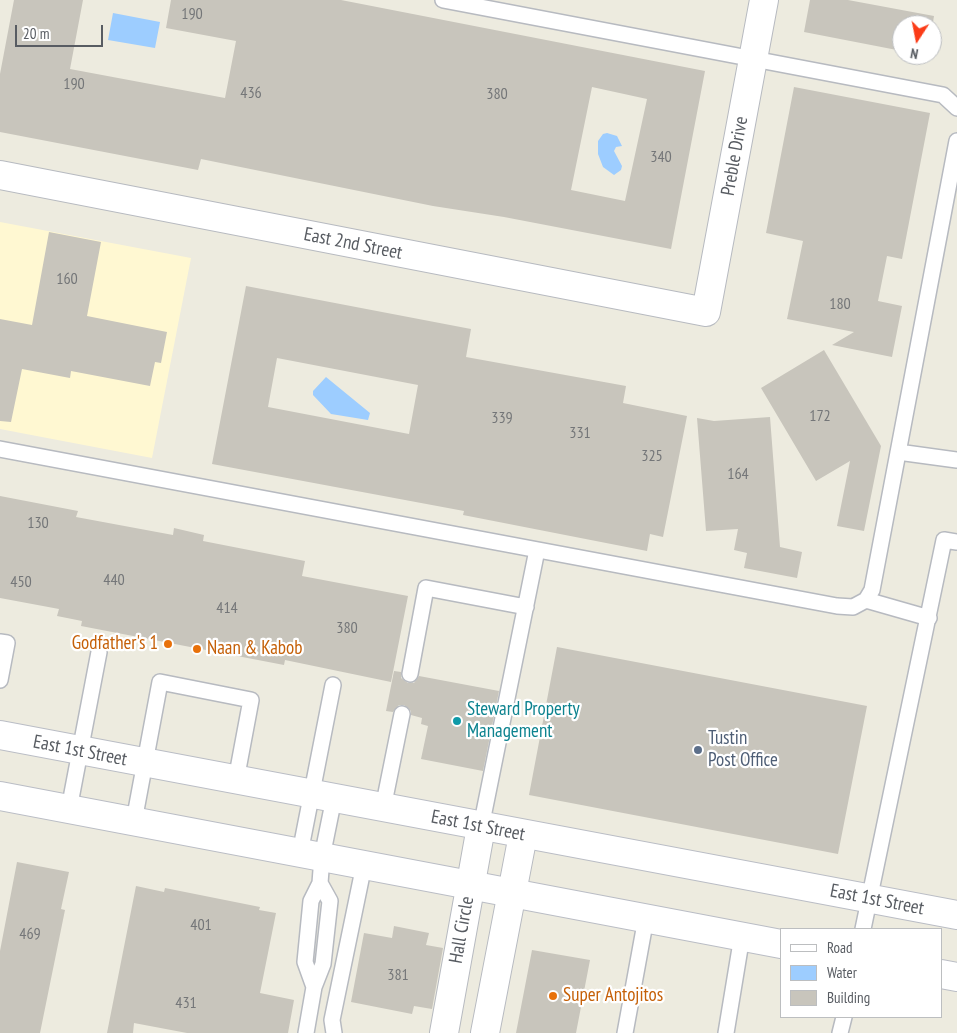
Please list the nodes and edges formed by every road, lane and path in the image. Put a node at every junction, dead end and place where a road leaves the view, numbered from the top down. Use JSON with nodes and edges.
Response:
{"nodes":[{"id":1,"x":443,"y":0,"type":"edge"},
{"id":2,"x":764,"y":0,"type":"edge"},
{"id":3,"x":752,"y":59,"type":"junction"},
{"id":4,"x":957,"y":108,"type":"edge"},
{"id":5,"x":957,"y":141,"type":"edge"},
{"id":6,"x":0,"y":175,"type":"edge"},
{"id":7,"x":706,"y":312,"type":"joint"},
{"id":8,"x":0,"y":449,"type":"edge"},
{"id":9,"x":898,"y":452,"type":"junction"},
{"id":10,"x":957,"y":460,"type":"edge"},
{"id":11,"x":957,"y":542,"type":"edge"},
{"id":12,"x":537,"y":550,"type":"junction"},
{"id":13,"x":866,"y":600,"type":"junction"},
{"id":14,"x":526,"y":607,"type":"junction"},
{"id":15,"x":929,"y":618,"type":"junction"},
{"id":16,"x":0,"y":642,"type":"edge"},
{"id":17,"x":99,"y":652,"type":"dead end"},
{"id":18,"x":410,"y":674,"type":"dead end"},
{"id":19,"x":0,"y":680,"type":"edge"},
{"id":20,"x":333,"y":686,"type":"dead end"},
{"id":21,"x":402,"y":714,"type":"dead end"},
{"id":22,"x":0,"y":735,"type":"edge"},
{"id":23,"x":80,"y":750,"type":"junction"},
{"id":24,"x":144,"y":762,"type":"junction"},
{"id":25,"x":236,"y":780,"type":"junction"},
{"id":26,"x":0,"y":796,"type":"edge"},
{"id":27,"x":323,"y":796,"type":"junction"},
{"id":28,"x":383,"y":808,"type":"junction"},
{"id":29,"x":69,"y":809,"type":"junction"},
{"id":30,"x":134,"y":821,"type":"junction"},
{"id":31,"x":482,"y":827,"type":"junction"},
{"id":32,"x":523,"y":835,"type":"junction"},
{"id":33,"x":314,"y":864,"type":"junction"},
{"id":34,"x":364,"y":865,"type":"junction"},
{"id":35,"x":470,"y":885,"type":"junction"},
{"id":36,"x":513,"y":893,"type":"junction"},
{"id":37,"x":870,"y":898,"type":"junction"},
{"id":38,"x":957,"y":915,"type":"edge"},
{"id":39,"x":646,"y":918,"type":"junction"},
{"id":40,"x":863,"y":928,"type":"edge"},
{"id":41,"x":742,"y":936,"type":"junction"},
{"id":42,"x":780,"y":944,"type":"edge"},
{"id":43,"x":942,"y":974,"type":"edge"},
{"id":44,"x":957,"y":977,"type":"edge"},
{"id":45,"x":844,"y":1018,"type":"edge"},
{"id":46,"x":306,"y":1033,"type":"edge"},
{"id":47,"x":334,"y":1033,"type":"edge"},
{"id":48,"x":444,"y":1033,"type":"edge"},
{"id":49,"x":485,"y":1033,"type":"edge"},
{"id":50,"x":625,"y":1033,"type":"edge"},
{"id":51,"x":726,"y":1033,"type":"edge"},
{"id":52,"x":840,"y":1033,"type":"edge"}],
"edges":[{"from":1,"to":3,"type":"lane"},
{"from":2,"to":3,"type":"main road","name":"Preble Drive"},
{"from":3,"to":4,"type":"lane"},
{"from":3,"to":7,"type":"main road","name":"Preble Drive"},
{"from":5,"to":9,"type":"lane"},
{"from":6,"to":7,"type":"main road","name":"East 2nd Street"},
{"from":8,"to":12,"type":"lane"},
{"from":9,"to":10,"type":"lane"},
{"from":9,"to":13,"type":"lane"},
{"from":11,"to":15,"type":"lane"},
{"from":12,"to":13,"type":"lane"},
{"from":12,"to":14,"type":"lane"},
{"from":13,"to":15,"type":"lane"},
{"from":14,"to":18,"type":"lane"},
{"from":14,"to":31,"type":"lane"},
{"from":15,"to":37,"type":"lane"},
{"from":16,"to":19,"type":"lane"},
{"from":17,"to":23,"type":"lane"},
{"from":20,"to":27,"type":"lane"},
{"from":21,"to":28,"type":"lane"},
{"from":22,"to":23,"type":"main road","name":"East 1st Street"},
{"from":23,"to":24,"type":"main road","name":"East 1st Street"},
{"from":23,"to":29,"type":"lane"},
{"from":24,"to":25,"type":"main road","name":"East 1st Street"},
{"from":24,"to":25,"type":"lane"},
{"from":24,"to":30,"type":"lane"},
{"from":25,"to":27,"type":"main road","name":"East 1st Street"},
{"from":26,"to":29,"type":"main road"},
{"from":27,"to":28,"type":"main road","name":"East 1st Street"},
{"from":27,"to":33,"type":"lane"},
{"from":27,"to":33,"type":"lane"},
{"from":28,"to":31,"type":"main road","name":"East 1st Street"},
{"from":29,"to":30,"type":"main road"},
{"from":30,"to":33,"type":"main road"},
{"from":31,"to":32,"type":"main road","name":"East 1st Street"},
{"from":31,"to":35,"type":"main road","name":"Hall Circle"},
{"from":32,"to":36,"type":"main road"},
{"from":32,"to":37,"type":"main road","name":"East 1st Street"},
{"from":33,"to":34,"type":"main road"},
{"from":33,"to":46,"type":"lane"},
{"from":34,"to":35,"type":"main road"},
{"from":34,"to":47,"type":"lane"},
{"from":35,"to":36,"type":"main road"},
{"from":35,"to":48,"type":"main road","name":"Hall Circle"},
{"from":36,"to":39,"type":"main road"},
{"from":36,"to":49,"type":"main road"},
{"from":37,"to":38,"type":"main road","name":"East 1st Street"},
{"from":37,"to":40,"type":"lane"},
{"from":39,"to":41,"type":"main road"},
{"from":39,"to":50,"type":"lane"},
{"from":41,"to":42,"type":"main road"},
{"from":41,"to":51,"type":"lane"},
{"from":43,"to":44,"type":"main road"},
{"from":45,"to":52,"type":"lane"}]}
